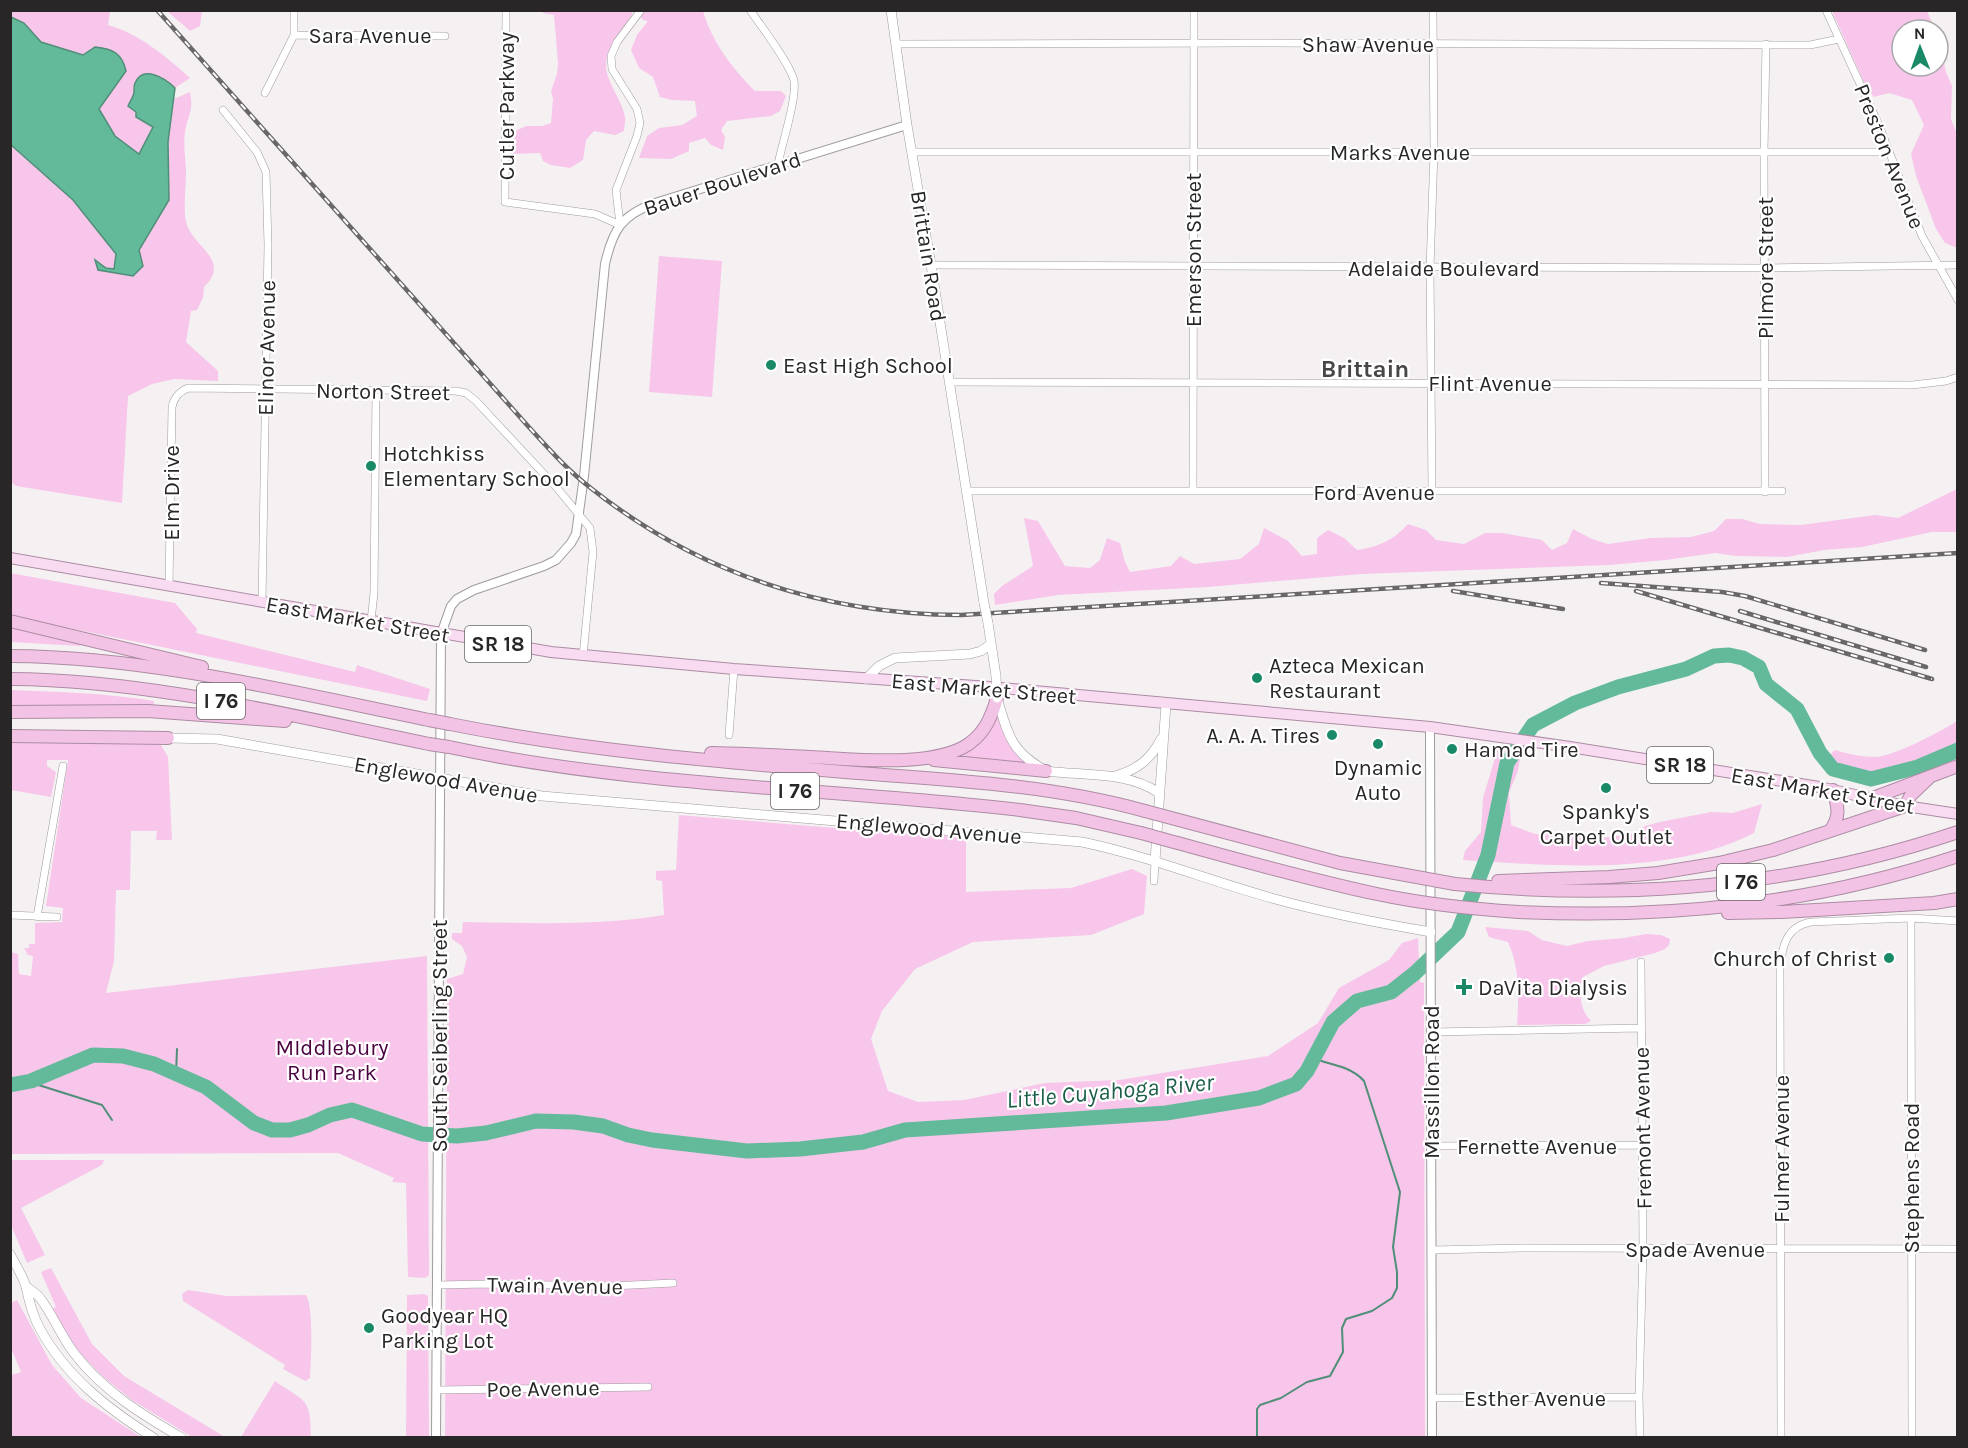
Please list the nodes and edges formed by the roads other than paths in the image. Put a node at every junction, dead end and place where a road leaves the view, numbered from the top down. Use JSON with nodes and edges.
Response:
{"nodes":[{"id":1,"x":294,"y":10,"type":"edge"},
{"id":2,"x":506,"y":10,"type":"edge"},
{"id":3,"x":641,"y":10,"type":"edge"},
{"id":4,"x":750,"y":10,"type":"edge"},
{"id":5,"x":891,"y":10,"type":"edge"},
{"id":6,"x":1194,"y":10,"type":"edge"},
{"id":7,"x":1433,"y":10,"type":"edge"},
{"id":8,"x":1826,"y":10,"type":"edge"},
{"id":9,"x":294,"y":35,"type":"junction"},
{"id":10,"x":446,"y":36,"type":"dead end"},
{"id":11,"x":1839,"y":39,"type":"junction"},
{"id":12,"x":897,"y":44,"type":"junction"},
{"id":13,"x":1194,"y":44,"type":"junction"},
{"id":14,"x":1433,"y":44,"type":"junction"},
{"id":15,"x":1766,"y":44,"type":"junction"},
{"id":16,"x":265,"y":93,"type":"dead end"},
{"id":17,"x":223,"y":110,"type":"dead end"},
{"id":18,"x":907,"y":125,"type":"junction"},
{"id":19,"x":1193,"y":151,"type":"junction"},
{"id":20,"x":913,"y":152,"type":"junction"},
{"id":21,"x":1434,"y":152,"type":"junction"},
{"id":22,"x":1764,"y":152,"type":"junction"},
{"id":23,"x":1888,"y":152,"type":"junction"},
{"id":24,"x":778,"y":164,"type":"junction"},
{"id":25,"x":505,"y":202,"type":"joint"},
{"id":26,"x":620,"y":225,"type":"junction"},
{"id":27,"x":931,"y":265,"type":"junction"},
{"id":28,"x":1958,"y":265,"type":"edge"},
{"id":29,"x":1938,"y":266,"type":"junction"},
{"id":30,"x":1194,"y":267,"type":"junction"},
{"id":31,"x":1430,"y":268,"type":"junction"},
{"id":32,"x":1765,"y":268,"type":"junction"},
{"id":33,"x":1958,"y":300,"type":"edge"},
{"id":34,"x":1958,"y":377,"type":"edge"},
{"id":35,"x":949,"y":382,"type":"junction"},
{"id":36,"x":1193,"y":382,"type":"junction"},
{"id":37,"x":1432,"y":383,"type":"junction"},
{"id":38,"x":1765,"y":384,"type":"junction"},
{"id":39,"x":265,"y":388,"type":"junction"},
{"id":40,"x":376,"y":390,"type":"junction"},
{"id":41,"x":173,"y":400,"type":"joint"},
{"id":42,"x":1193,"y":490,"type":"junction"},
{"id":43,"x":966,"y":491,"type":"junction"},
{"id":44,"x":1782,"y":491,"type":"dead end"},
{"id":45,"x":1432,"y":492,"type":"junction"},
{"id":46,"x":1765,"y":492,"type":"junction"},
{"id":47,"x":580,"y":516,"type":"junction"},
{"id":48,"x":10,"y":558,"type":"edge"},
{"id":49,"x":169,"y":586,"type":"junction"},
{"id":50,"x":262,"y":602,"type":"junction"},
{"id":51,"x":10,"y":621,"type":"edge"},
{"id":52,"x":371,"y":621,"type":"junction"},
{"id":53,"x":441,"y":634,"type":"junction"},
{"id":54,"x":991,"y":644,"type":"junction"},
{"id":55,"x":10,"y":656,"type":"edge"},
{"id":56,"x":583,"y":656,"type":"junction"},
{"id":57,"x":734,"y":669,"type":"junction"},
{"id":58,"x":10,"y":679,"type":"edge"},
{"id":59,"x":866,"y":679,"type":"junction"},
{"id":60,"x":284,"y":691,"type":"junction"},
{"id":61,"x":997,"y":698,"type":"junction"},
{"id":62,"x":1166,"y":704,"type":"junction"},
{"id":63,"x":10,"y":712,"type":"edge"},
{"id":64,"x":337,"y":725,"type":"junction"},
{"id":65,"x":1430,"y":727,"type":"junction"},
{"id":66,"x":1164,"y":734,"type":"junction"},
{"id":67,"x":729,"y":735,"type":"dead end"},
{"id":68,"x":10,"y":736,"type":"edge"},
{"id":69,"x":168,"y":738,"type":"joint"},
{"id":70,"x":626,"y":752,"type":"junction"},
{"id":71,"x":919,"y":758,"type":"junction"},
{"id":72,"x":63,"y":766,"type":"dead end"},
{"id":73,"x":1958,"y":766,"type":"edge"},
{"id":74,"x":1046,"y":771,"type":"junction"},
{"id":75,"x":1111,"y":777,"type":"junction"},
{"id":76,"x":1931,"y":777,"type":"junction"},
{"id":77,"x":440,"y":779,"type":"junction"},
{"id":78,"x":1833,"y":790,"type":"junction"},
{"id":79,"x":1159,"y":793,"type":"junction"},
{"id":80,"x":1870,"y":798,"type":"junction"},
{"id":81,"x":1905,"y":806,"type":"junction"},
{"id":82,"x":1958,"y":814,"type":"edge"},
{"id":83,"x":1830,"y":831,"type":"junction"},
{"id":84,"x":1958,"y":832,"type":"edge"},
{"id":85,"x":1958,"y":856,"type":"edge"},
{"id":86,"x":1155,"y":861,"type":"junction"},
{"id":87,"x":1154,"y":881,"type":"dead end"},
{"id":88,"x":1520,"y":885,"type":"junction"},
{"id":89,"x":1958,"y":899,"type":"edge"},
{"id":90,"x":1694,"y":910,"type":"junction"},
{"id":91,"x":10,"y":915,"type":"edge"},
{"id":92,"x":37,"y":917,"type":"junction"},
{"id":93,"x":57,"y":917,"type":"dead end"},
{"id":94,"x":1911,"y":918,"type":"junction"},
{"id":95,"x":1958,"y":921,"type":"edge"},
{"id":96,"x":1431,"y":932,"type":"junction"},
{"id":97,"x":1641,"y":962,"type":"dead end"},
{"id":98,"x":1641,"y":1028,"type":"junction"},
{"id":99,"x":1431,"y":1032,"type":"junction"},
{"id":100,"x":1642,"y":1145,"type":"junction"},
{"id":101,"x":1431,"y":1146,"type":"junction"},
{"id":102,"x":1643,"y":1249,"type":"junction"},
{"id":103,"x":1781,"y":1249,"type":"junction"},
{"id":104,"x":1911,"y":1249,"type":"junction"},
{"id":105,"x":1958,"y":1249,"type":"edge"},
{"id":106,"x":1432,"y":1250,"type":"junction"},
{"id":107,"x":10,"y":1254,"type":"edge"},
{"id":108,"x":673,"y":1283,"type":"dead end"},
{"id":109,"x":26,"y":1286,"type":"junction"},
{"id":110,"x":437,"y":1286,"type":"junction"},
{"id":111,"x":648,"y":1387,"type":"dead end"},
{"id":112,"x":437,"y":1390,"type":"junction"},
{"id":113,"x":1639,"y":1397,"type":"junction"},
{"id":114,"x":1432,"y":1398,"type":"junction"},
{"id":115,"x":154,"y":1437,"type":"edge"},
{"id":116,"x":182,"y":1437,"type":"edge"},
{"id":117,"x":436,"y":1437,"type":"edge"},
{"id":118,"x":1432,"y":1437,"type":"edge"},
{"id":119,"x":1640,"y":1437,"type":"edge"},
{"id":120,"x":1781,"y":1437,"type":"edge"},
{"id":121,"x":1912,"y":1437,"type":"edge"}],
"edges":[{"from":1,"to":9,"type":"street"},
{"from":2,"to":25,"type":"street","name":"Cutler Parkway"},
{"from":3,"to":26,"type":"street"},
{"from":4,"to":24,"type":"street"},
{"from":5,"to":12,"type":"main road","name":"Brittain Road"},
{"from":6,"to":13,"type":"street","name":"Emerson Street"},
{"from":7,"to":14,"type":"street"},
{"from":8,"to":11,"type":"street","name":"Preston Avenue"},
{"from":9,"to":10,"type":"street","name":"Sara Avenue"},
{"from":9,"to":16,"type":"street"},
{"from":11,"to":15,"type":"street","name":"Shaw Avenue"},
{"from":11,"to":23,"type":"street","name":"Preston Avenue"},
{"from":12,"to":13,"type":"street","name":"Shaw Avenue"},
{"from":12,"to":18,"type":"main road","name":"Brittain Road"},
{"from":13,"to":14,"type":"street","name":"Shaw Avenue"},
{"from":13,"to":19,"type":"street","name":"Emerson Street"},
{"from":14,"to":15,"type":"street","name":"Shaw Avenue"},
{"from":14,"to":21,"type":"street"},
{"from":15,"to":22,"type":"street","name":"Pilmore Street"},
{"from":17,"to":39,"type":"street","name":"Elinor Avenue"},
{"from":18,"to":20,"type":"main road","name":"Brittain Road"},
{"from":18,"to":24,"type":"street","name":"Bauer Boulevard"},
{"from":19,"to":20,"type":"street","name":"Marks Avenue"},
{"from":19,"to":21,"type":"street","name":"Marks Avenue"},
{"from":19,"to":30,"type":"street","name":"Emerson Street"},
{"from":20,"to":27,"type":"main road","name":"Brittain Road"},
{"from":21,"to":22,"type":"street","name":"Marks Avenue"},
{"from":21,"to":31,"type":"street"},
{"from":22,"to":23,"type":"street","name":"Marks Avenue"},
{"from":22,"to":32,"type":"street","name":"Pilmore Street"},
{"from":23,"to":29,"type":"street","name":"Preston Avenue"},
{"from":24,"to":26,"type":"street","name":"Bauer Boulevard"},
{"from":25,"to":26,"type":"street","name":"Bauer Boulevard"},
{"from":26,"to":47,"type":"street","name":"South Seiberling Street"},
{"from":27,"to":30,"type":"street","name":"Adelaide Boulevard"},
{"from":27,"to":35,"type":"main road","name":"Brittain Road"},
{"from":28,"to":29,"type":"street","name":"Adelaide Boulevard"},
{"from":29,"to":32,"type":"street","name":"Adelaide Boulevard"},
{"from":29,"to":33,"type":"street","name":"Preston Avenue"},
{"from":30,"to":31,"type":"street","name":"Adelaide Boulevard"},
{"from":30,"to":36,"type":"street","name":"Emerson Street"},
{"from":31,"to":32,"type":"street","name":"Adelaide Boulevard"},
{"from":31,"to":37,"type":"street"},
{"from":32,"to":38,"type":"street","name":"Pilmore Street"},
{"from":34,"to":38,"type":"street","name":"Flint Avenue"},
{"from":35,"to":36,"type":"street","name":"Flint Avenue"},
{"from":35,"to":43,"type":"main road","name":"Brittain Road"},
{"from":36,"to":37,"type":"street","name":"Flint Avenue"},
{"from":36,"to":42,"type":"street","name":"Emerson Street"},
{"from":37,"to":38,"type":"street","name":"Flint Avenue"},
{"from":37,"to":45,"type":"street"},
{"from":38,"to":46,"type":"street","name":"Pilmore Street"},
{"from":39,"to":40,"type":"street","name":"Norton Street"},
{"from":39,"to":41,"type":"street","name":"Norton Street"},
{"from":39,"to":50,"type":"street","name":"Elinor Avenue"},
{"from":40,"to":47,"type":"street","name":"Norton Street"},
{"from":40,"to":52,"type":"street"},
{"from":41,"to":49,"type":"street","name":"Elm Drive"},
{"from":42,"to":43,"type":"street","name":"Ford Avenue"},
{"from":42,"to":45,"type":"street","name":"Ford Avenue"},
{"from":43,"to":54,"type":"main road","name":"Brittain Road","bridge":true},
{"from":44,"to":46,"type":"street","name":"Ford Avenue"},
{"from":45,"to":46,"type":"street","name":"Ford Avenue"},
{"from":47,"to":53,"type":"street","name":"South Seiberling Street"},
{"from":47,"to":56,"type":"street","name":"Norton Street"},
{"from":48,"to":49,"type":"main road","name":"East Market Street","number":"SR 18"},
{"from":49,"to":50,"type":"main road","name":"East Market Street","number":"SR 18"},
{"from":50,"to":52,"type":"main road","name":"East Market Street","number":"SR 18"},
{"from":51,"to":60,"type":"highway"},
{"from":52,"to":53,"type":"main road","name":"East Market Street","number":"SR 18"},
{"from":53,"to":56,"type":"main road","name":"East Market Street","number":"SR 18"},
{"from":53,"to":77,"type":"street","name":"South Seiberling Street"},
{"from":54,"to":59,"type":"main road"},
{"from":54,"to":61,"type":"main road","name":"Brittain Road","bridge":true},
{"from":55,"to":60,"type":"highway","number":"I 76"},
{"from":56,"to":57,"type":"main road","name":"East Market Street","number":"SR 18"},
{"from":57,"to":59,"type":"main road","name":"East Market Street","number":"SR 18"},
{"from":57,"to":67,"type":"street"},
{"from":58,"to":64,"type":"highway","number":"I 76"},
{"from":59,"to":62,"type":"main road","name":"East Market Street","number":"SR 18"},
{"from":60,"to":70,"type":"highway","number":"I 76","bridge":true},
{"from":61,"to":71,"type":"highway"},
{"from":61,"to":74,"type":"main road","name":"Brittain Road"},
{"from":62,"to":65,"type":"main road","name":"East Market Street","number":"SR 18"},
{"from":62,"to":66,"type":"main road"},
{"from":63,"to":64,"type":"highway"},
{"from":64,"to":90,"type":"highway","number":"I 76","bridge":true},
{"from":65,"to":78,"type":"main road","name":"East Market Street","number":"SR 18"},
{"from":65,"to":96,"type":"street","name":"Massillon Road"},
{"from":66,"to":75,"type":"main road"},
{"from":66,"to":79,"type":"main road"},
{"from":68,"to":69,"type":"highway"},
{"from":69,"to":77,"type":"main road","name":"Englewood Avenue"},
{"from":70,"to":71,"type":"highway"},
{"from":70,"to":88,"type":"highway","number":"I 76","bridge":true},
{"from":71,"to":74,"type":"highway"},
{"from":72,"to":92,"type":"street"},
{"from":73,"to":76,"type":"highway"},
{"from":74,"to":75,"type":"main road","name":"Brittain Road"},
{"from":75,"to":79,"type":"main road","name":"Brittain Road"},
{"from":76,"to":80,"type":"highway"},
{"from":76,"to":81,"type":"highway"},
{"from":77,"to":86,"type":"main road","name":"Englewood Avenue"},
{"from":77,"to":110,"type":"street","name":"South Seiberling Street"},
{"from":78,"to":80,"type":"main road","name":"East Market Street","number":"SR 18"},
{"from":78,"to":83,"type":"highway"},
{"from":79,"to":86,"type":"main road"},
{"from":80,"to":81,"type":"main road","name":"East Market Street","number":"SR 18"},
{"from":81,"to":82,"type":"main road","name":"East Market Street","number":"SR 18"},
{"from":81,"to":83,"type":"highway"},
{"from":83,"to":88,"type":"highway"},
{"from":84,"to":88,"type":"highway","number":"I 76"},
{"from":85,"to":90,"type":"highway","number":"I 76"},
{"from":86,"to":87,"type":"street"},
{"from":86,"to":96,"type":"main road","name":"Englewood Avenue"},
{"from":89,"to":90,"type":"highway"},
{"from":91,"to":92,"type":"street"},
{"from":92,"to":93,"type":"street"},
{"from":94,"to":95,"type":"street"},
{"from":94,"to":103,"type":"street","name":"Fulmer Avenue"},
{"from":94,"to":104,"type":"street","name":"Stephens Road"},
{"from":96,"to":99,"type":"street","name":"Massillon Road"},
{"from":97,"to":98,"type":"street","name":"Fremont Avenue"},
{"from":98,"to":99,"type":"street"},
{"from":98,"to":100,"type":"street","name":"Fremont Avenue"},
{"from":99,"to":101,"type":"street","name":"Massillon Road"},
{"from":100,"to":101,"type":"street","name":"Fernette Avenue"},
{"from":100,"to":102,"type":"street","name":"Fremont Avenue"},
{"from":101,"to":106,"type":"street","name":"Massillon Road"},
{"from":102,"to":103,"type":"street","name":"Spade Avenue"},
{"from":102,"to":106,"type":"street","name":"Spade Avenue"},
{"from":102,"to":113,"type":"street","name":"Fremont Avenue"},
{"from":103,"to":104,"type":"street","name":"Spade Avenue"},
{"from":103,"to":120,"type":"street","name":"Fulmer Avenue"},
{"from":104,"to":105,"type":"street","name":"Spade Avenue"},
{"from":104,"to":121,"type":"street","name":"Stephens Road"},
{"from":106,"to":114,"type":"street","name":"Massillon Road"},
{"from":107,"to":109,"type":"main road"},
{"from":108,"to":110,"type":"street","name":"Twain Avenue"},
{"from":109,"to":115,"type":"main road"},
{"from":109,"to":116,"type":"main road"},
{"from":110,"to":112,"type":"street","name":"South Seiberling Street"},
{"from":111,"to":112,"type":"street","name":"Poe Avenue"},
{"from":112,"to":117,"type":"street","name":"South Seiberling Street"},
{"from":113,"to":114,"type":"street","name":"Esther Avenue"},
{"from":113,"to":119,"type":"street","name":"Fremont Avenue"},
{"from":114,"to":118,"type":"street","name":"Massillon Road"}]}
